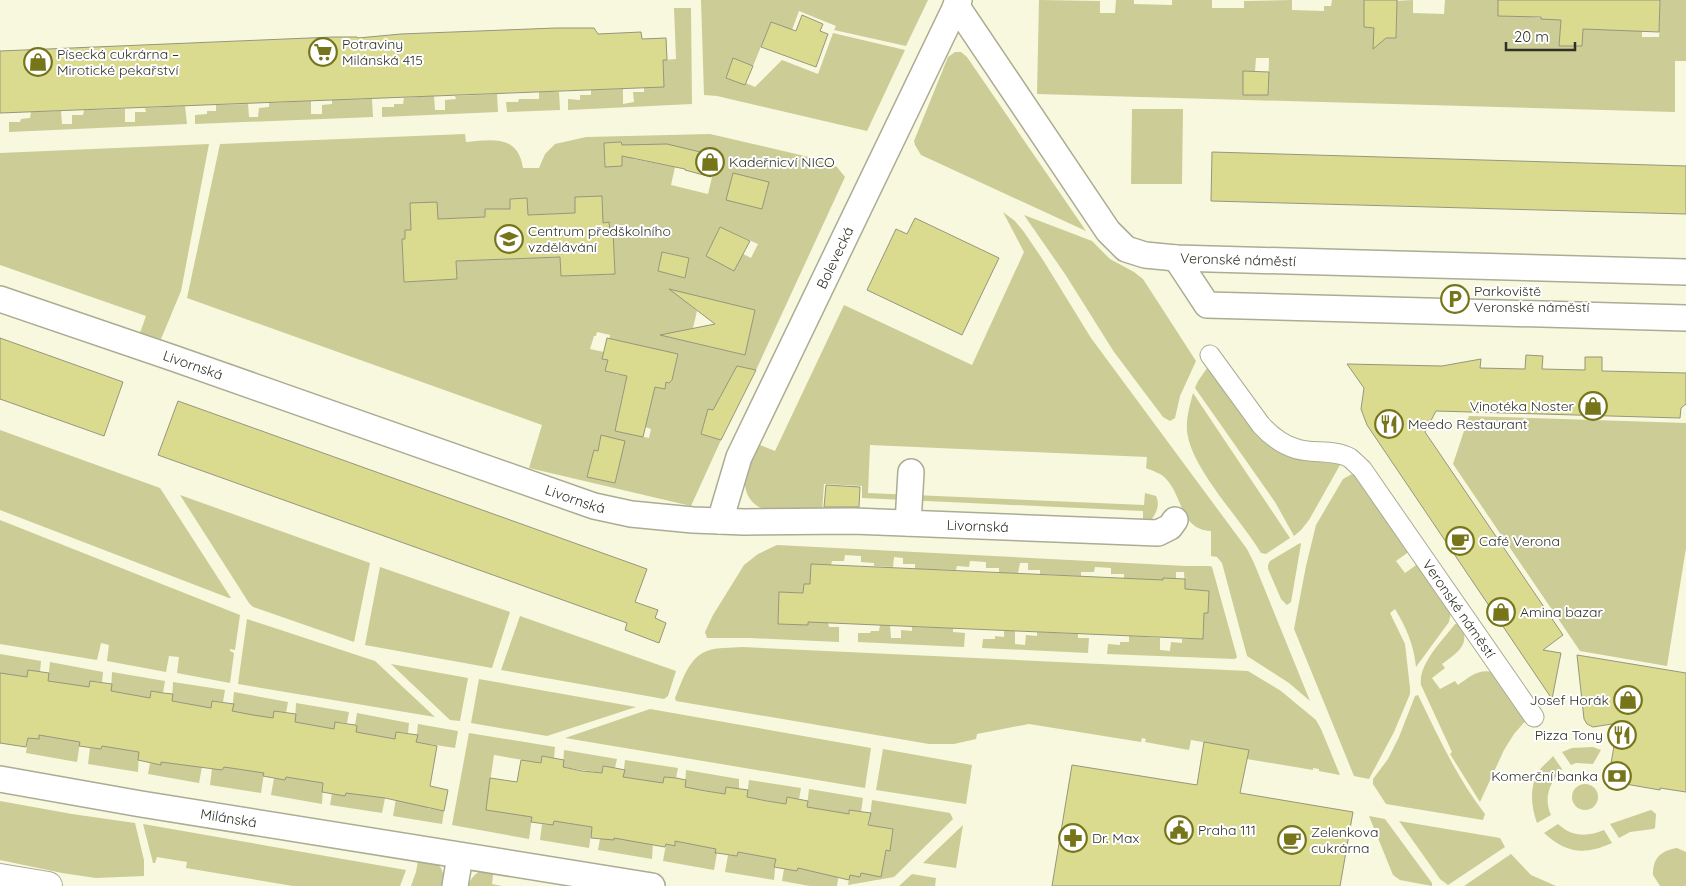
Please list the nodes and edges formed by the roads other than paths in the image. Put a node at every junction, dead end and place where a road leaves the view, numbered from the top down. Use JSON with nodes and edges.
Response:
{"nodes":[{"id":1,"x":958,"y":3,"type":"edge"},
{"id":2,"x":1176,"y":258,"type":"junction"},
{"id":3,"x":1686,"y":272,"type":"edge"},
{"id":4,"x":0,"y":299,"type":"edge"},
{"id":5,"x":1686,"y":318,"type":"edge"},
{"id":6,"x":1210,"y":355,"type":"dead end"},
{"id":7,"x":910,"y":472,"type":"dead end"},
{"id":8,"x":1175,"y":520,"type":"dead end"},
{"id":9,"x":720,"y":521,"type":"junction"},
{"id":10,"x":908,"y":523,"type":"junction"},
{"id":11,"x":1534,"y":717,"type":"dead end"},
{"id":12,"x":0,"y":779,"type":"edge"},
{"id":13,"x":460,"y":856,"type":"junction"},
{"id":14,"x":0,"y":878,"type":"edge"},
{"id":15,"x":48,"y":886,"type":"edge"},
{"id":16,"x":455,"y":886,"type":"edge"},
{"id":17,"x":652,"y":886,"type":"edge"}],
"edges":[{"from":1,"to":2,"type":"street"},
{"from":1,"to":9,"type":"street","name":"Bolevecká"},
{"from":2,"to":3,"type":"street","name":"Veronské náměstí"},
{"from":2,"to":5,"type":"street","name":"Veronské náměstí"},
{"from":4,"to":9,"type":"street","name":"Livornská"},
{"from":6,"to":11,"type":"street","name":"Veronské náměstí"},
{"from":7,"to":10,"type":"street"},
{"from":8,"to":10,"type":"street","name":"Livornská"},
{"from":9,"to":10,"type":"street","name":"Livornská"},
{"from":12,"to":13,"type":"street","name":"Milánská"},
{"from":13,"to":16,"type":"street"},
{"from":13,"to":17,"type":"street","name":"Milánská"},
{"from":14,"to":15,"type":"street"}]}
